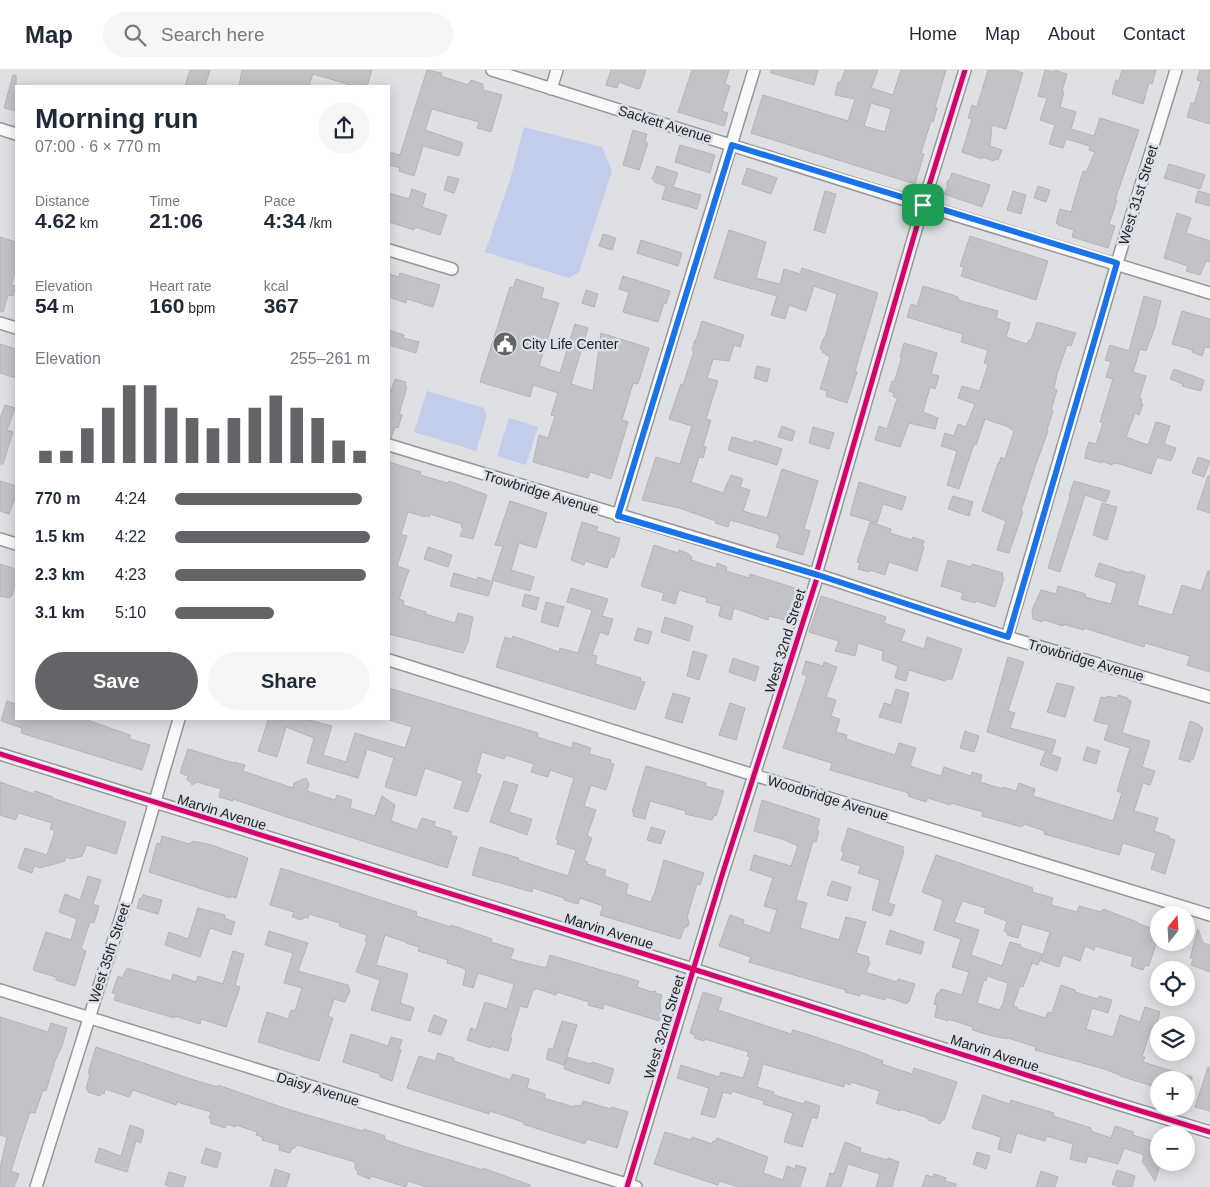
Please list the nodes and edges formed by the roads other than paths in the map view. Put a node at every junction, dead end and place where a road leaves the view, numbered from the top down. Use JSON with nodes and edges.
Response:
{"nodes":[{"id":1,"x":492,"y":70,"type":"edge"},
{"id":2,"x":558,"y":70,"type":"edge"},
{"id":3,"x":754,"y":70,"type":"edge"},
{"id":4,"x":965,"y":70,"type":"edge"},
{"id":5,"x":1176,"y":70,"type":"edge"},
{"id":6,"x":551,"y":89,"type":"junction"},
{"id":7,"x":0,"y":129,"type":"edge"},
{"id":8,"x":15,"y":134,"type":"edge"},
{"id":9,"x":732,"y":145,"type":"junction"},
{"id":10,"x":923,"y":205,"type":"junction"},
{"id":11,"x":390,"y":250,"type":"edge"},
{"id":12,"x":1117,"y":263,"type":"junction"},
{"id":13,"x":452,"y":269,"type":"dead end"},
{"id":14,"x":1210,"y":293,"type":"edge"},
{"id":15,"x":0,"y":323,"type":"edge"},
{"id":16,"x":15,"y":328,"type":"edge"},
{"id":17,"x":390,"y":445,"type":"edge"},
{"id":18,"x":618,"y":516,"type":"junction"},
{"id":19,"x":0,"y":539,"type":"edge"},
{"id":20,"x":15,"y":544,"type":"edge"},
{"id":21,"x":818,"y":575,"type":"junction"},
{"id":22,"x":1008,"y":637,"type":"junction"},
{"id":23,"x":390,"y":660,"type":"edge"},
{"id":24,"x":1210,"y":697,"type":"edge"},
{"id":25,"x":179,"y":720,"type":"edge"},
{"id":26,"x":0,"y":754,"type":"edge"},
{"id":27,"x":754,"y":775,"type":"junction"},
{"id":28,"x":155,"y":803,"type":"junction"},
{"id":29,"x":1210,"y":915,"type":"edge"},
{"id":30,"x":693,"y":969,"type":"junction"},
{"id":31,"x":0,"y":990,"type":"edge"},
{"id":32,"x":88,"y":1018,"type":"junction"},
{"id":33,"x":1210,"y":1132,"type":"edge"},
{"id":34,"x":630,"y":1186,"type":"edge"},
{"id":35,"x":36,"y":1187,"type":"edge"}],
"edges":[{"from":1,"to":6,"type":"street","name":"Sackett Avenue"},
{"from":2,"to":6,"type":"street"},
{"from":3,"to":9,"type":"street"},
{"from":4,"to":10,"type":"street","name":"West 32nd Street"},
{"from":5,"to":12,"type":"street","name":"West 31st Street"},
{"from":6,"to":9,"type":"street","name":"Sackett Avenue"},
{"from":7,"to":8,"type":"street"},
{"from":9,"to":10,"type":"street","name":"Sackett Avenue"},
{"from":9,"to":18,"type":"street"},
{"from":10,"to":12,"type":"street","name":"Sackett Avenue"},
{"from":10,"to":21,"type":"street","name":"West 32nd Street"},
{"from":11,"to":13,"type":"street"},
{"from":12,"to":14,"type":"street","name":"Sackett Avenue"},
{"from":12,"to":22,"type":"street","name":"West 31st Street"},
{"from":15,"to":16,"type":"street"},
{"from":17,"to":18,"type":"street","name":"Trowbridge Avenue"},
{"from":18,"to":21,"type":"street","name":"Trowbridge Avenue"},
{"from":19,"to":20,"type":"street"},
{"from":21,"to":22,"type":"street","name":"Trowbridge Avenue"},
{"from":21,"to":27,"type":"street","name":"West 32nd Street"},
{"from":22,"to":24,"type":"street","name":"Trowbridge Avenue"},
{"from":23,"to":27,"type":"street","name":"Woodbridge Avenue"},
{"from":25,"to":28,"type":"street","name":"West 35th Street"},
{"from":26,"to":28,"type":"street","name":"Marvin Avenue"},
{"from":27,"to":29,"type":"street","name":"Woodbridge Avenue"},
{"from":27,"to":30,"type":"street","name":"West 32nd Street"},
{"from":28,"to":30,"type":"street","name":"Marvin Avenue"},
{"from":28,"to":32,"type":"street","name":"West 35th Street"},
{"from":30,"to":33,"type":"street","name":"Marvin Avenue"},
{"from":30,"to":34,"type":"street","name":"West 32nd Street"},
{"from":31,"to":32,"type":"street","name":"Daisy Avenue"},
{"from":32,"to":34,"type":"street","name":"Daisy Avenue"},
{"from":32,"to":35,"type":"street","name":"West 35th Street"}]}
